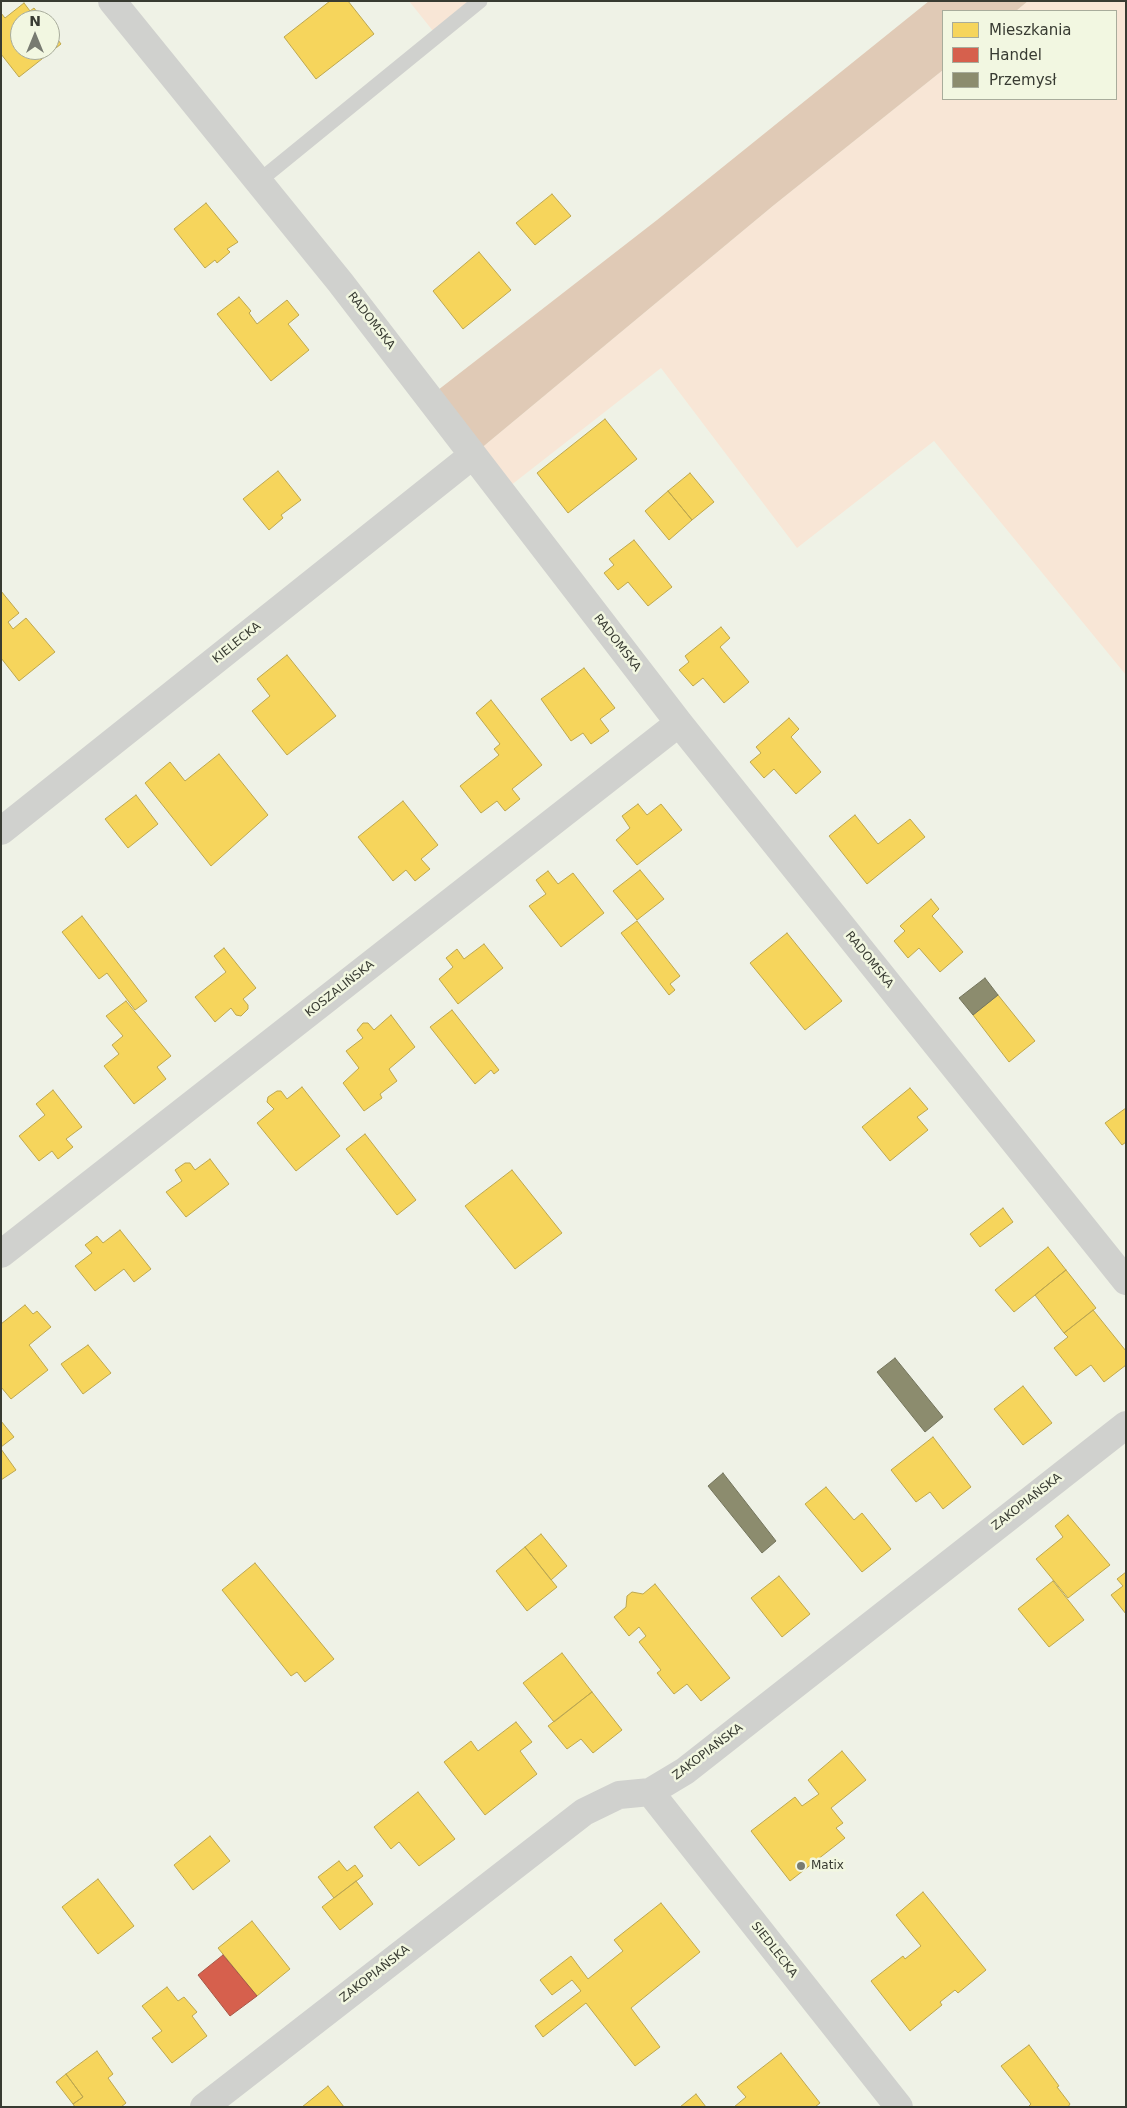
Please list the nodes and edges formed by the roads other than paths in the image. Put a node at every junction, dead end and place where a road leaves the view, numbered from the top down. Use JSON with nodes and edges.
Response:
{"nodes":[{"id":1,"x":112,"y":1,"type":"edge"},
{"id":2,"x":480,"y":1,"type":"edge"},
{"id":3,"x":260,"y":181,"type":"junction"},
{"id":4,"x":474,"y":455,"type":"junction"},
{"id":5,"x":679,"y":723,"type":"junction"},
{"id":6,"x":1,"y":831,"type":"edge"},
{"id":7,"x":1,"y":1254,"type":"edge"},
{"id":8,"x":1126,"y":1281,"type":"edge"},
{"id":9,"x":1126,"y":1424,"type":"edge"},
{"id":10,"x":650,"y":1792,"type":"junction"},
{"id":11,"x":204,"y":2107,"type":"edge"},
{"id":12,"x":899,"y":2107,"type":"edge"}],
"edges":[{"from":1,"to":3,"type":"street","name":"RADOMSKA"},
{"from":2,"to":3,"type":"lane"},
{"from":3,"to":4,"type":"street","name":"RADOMSKA"},
{"from":4,"to":5,"type":"street","name":"RADOMSKA"},
{"from":4,"to":6,"type":"street","name":"KIELECKA"},
{"from":5,"to":7,"type":"street","name":"KOSZALIŃSKA"},
{"from":5,"to":8,"type":"street","name":"RADOMSKA"},
{"from":9,"to":10,"type":"street","name":"ZAKOPIAŃSKA"},
{"from":10,"to":11,"type":"street","name":"ZAKOPIAŃSKA"},
{"from":10,"to":12,"type":"street","name":"SIEDLECKA"}]}
